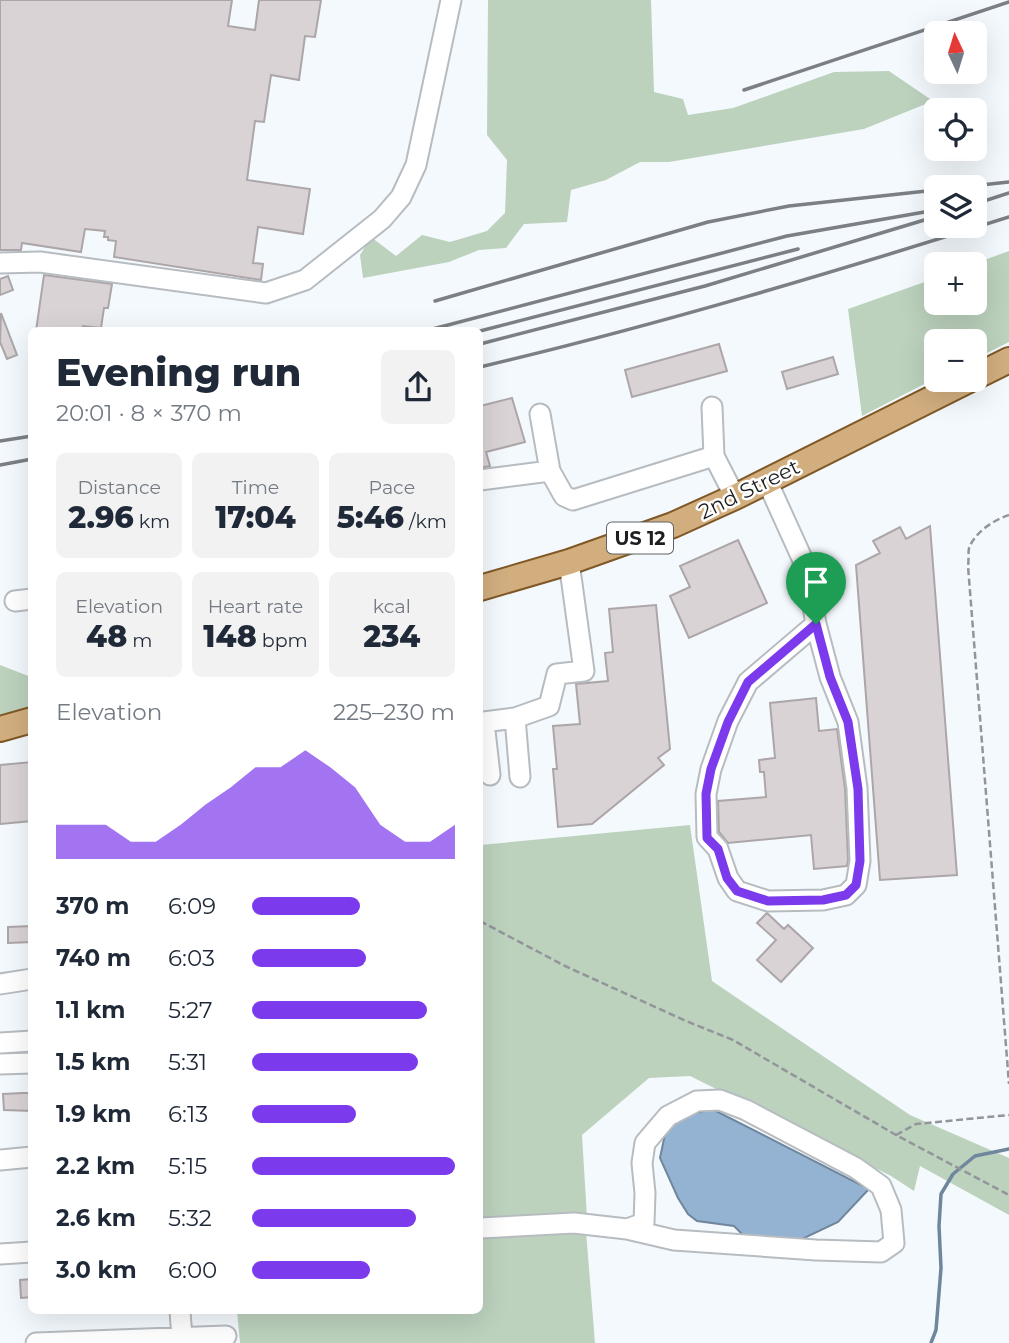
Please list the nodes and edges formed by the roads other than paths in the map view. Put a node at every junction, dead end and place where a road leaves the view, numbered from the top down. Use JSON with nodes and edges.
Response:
{"nodes":[{"id":1,"x":451,"y":0,"type":"edge"},
{"id":2,"x":0,"y":263,"type":"edge"},
{"id":3,"x":1009,"y":360,"type":"edge"},
{"id":4,"x":987,"y":371,"type":"edge"},
{"id":5,"x":945,"y":392,"type":"edge"},
{"id":6,"x":712,"y":407,"type":"dead end"},
{"id":7,"x":540,"y":414,"type":"dead end"},
{"id":8,"x":715,"y":456,"type":"junction"},
{"id":9,"x":550,"y":471,"type":"junction"},
{"id":10,"x":483,"y":480,"type":"edge"},
{"id":11,"x":767,"y":481,"type":"junction"},
{"id":12,"x":735,"y":497,"type":"junction"},
{"id":13,"x":569,"y":562,"type":"junction"},
{"id":14,"x":483,"y":588,"type":"edge"},
{"id":15,"x":816,"y":624,"type":"junction"},
{"id":16,"x":514,"y":718,"type":"junction"},
{"id":17,"x":28,"y":721,"type":"edge"},
{"id":18,"x":0,"y":729,"type":"edge"},
{"id":19,"x":490,"y":775,"type":"dead end"},
{"id":20,"x":520,"y":777,"type":"dead end"},
{"id":21,"x":28,"y":980,"type":"edge"},
{"id":22,"x":0,"y":984,"type":"edge"},
{"id":23,"x":28,"y":1041,"type":"edge"},
{"id":24,"x":0,"y":1043,"type":"edge"},
{"id":25,"x":28,"y":1063,"type":"edge"},
{"id":26,"x":0,"y":1064,"type":"edge"},
{"id":27,"x":28,"y":1157,"type":"edge"},
{"id":28,"x":0,"y":1160,"type":"edge"},
{"id":29,"x":483,"y":1228,"type":"edge"},
{"id":30,"x":627,"y":1229,"type":"junction"},
{"id":31,"x":28,"y":1252,"type":"edge"},
{"id":32,"x":0,"y":1254,"type":"edge"},
{"id":33,"x":180,"y":1314,"type":"edge"},
{"id":34,"x":226,"y":1336,"type":"dead end"},
{"id":35,"x":182,"y":1338,"type":"junction"},
{"id":36,"x":36,"y":1343,"type":"edge"}],
"edges":[{"from":1,"to":2,"type":"street"},
{"from":3,"to":4,"type":"main road"},
{"from":5,"to":11,"type":"main road","name":"2nd Street","number":"US 12"},
{"from":6,"to":8,"type":"street"},
{"from":7,"to":9,"type":"street"},
{"from":8,"to":9,"type":"street"},
{"from":8,"to":12,"type":"street"},
{"from":9,"to":10,"type":"street"},
{"from":11,"to":12,"type":"main road","name":"2nd Street","number":"US 12"},
{"from":11,"to":15,"type":"street"},
{"from":12,"to":13,"type":"main road","name":"2nd Street","number":"US 12"},
{"from":13,"to":14,"type":"main road","name":"2nd Street","number":"US 12"},
{"from":13,"to":16,"type":"street"},
{"from":15,"to":15,"type":"street"},
{"from":16,"to":19,"type":"street"},
{"from":16,"to":20,"type":"street"},
{"from":17,"to":18,"type":"main road"},
{"from":21,"to":22,"type":"street"},
{"from":23,"to":24,"type":"street"},
{"from":25,"to":26,"type":"street"},
{"from":27,"to":28,"type":"street"},
{"from":29,"to":30,"type":"street"},
{"from":30,"to":30,"type":"street"},
{"from":31,"to":32,"type":"street"},
{"from":33,"to":35,"type":"street"},
{"from":34,"to":35,"type":"street"},
{"from":35,"to":36,"type":"street"}]}
